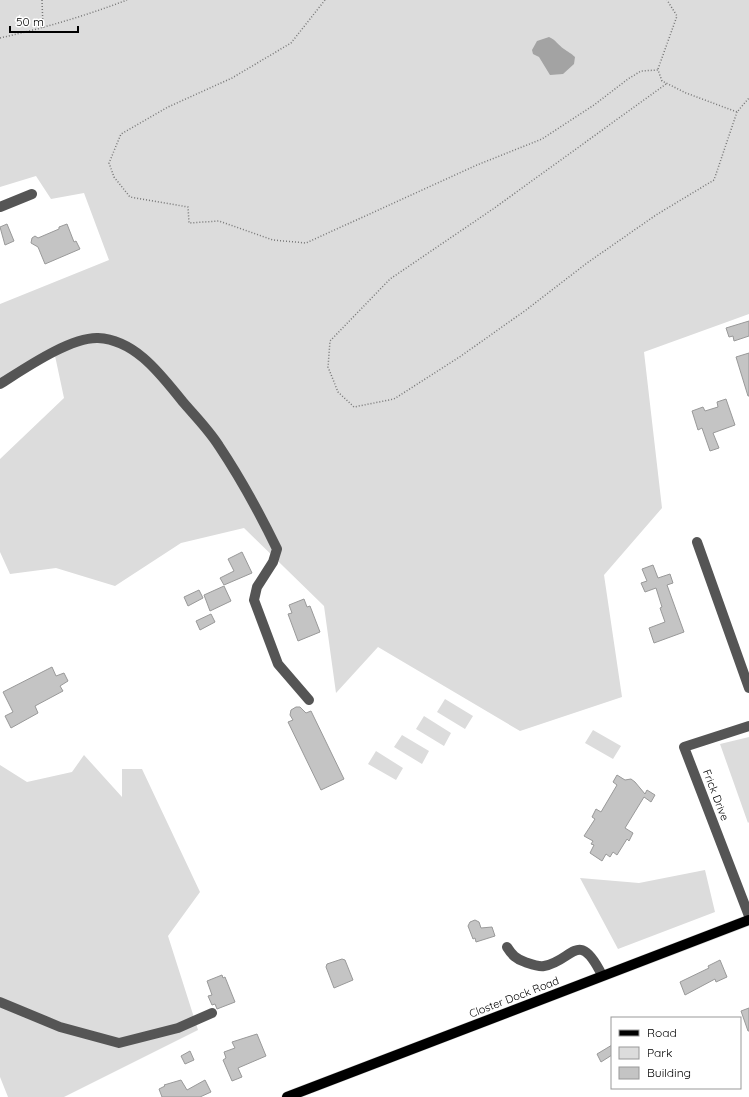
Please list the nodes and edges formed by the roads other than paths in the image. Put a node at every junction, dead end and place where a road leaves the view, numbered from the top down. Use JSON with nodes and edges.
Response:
{"nodes":[{"id":1,"x":32,"y":194,"type":"dead end"},
{"id":2,"x":0,"y":207,"type":"edge"},
{"id":3,"x":0,"y":384,"type":"edge"},
{"id":4,"x":697,"y":542,"type":"dead end"},
{"id":5,"x":749,"y":688,"type":"edge"},
{"id":6,"x":309,"y":700,"type":"dead end"},
{"id":7,"x":749,"y":726,"type":"edge"},
{"id":8,"x":749,"y":916,"type":"edge"},
{"id":9,"x":749,"y":920,"type":"edge"},
{"id":10,"x":507,"y":947,"type":"dead end"},
{"id":11,"x":602,"y":975,"type":"junction"},
{"id":12,"x":0,"y":1002,"type":"edge"},
{"id":13,"x":212,"y":1013,"type":"dead end"},
{"id":14,"x":289,"y":1097,"type":"edge"}],
"edges":[{"from":1,"to":2,"type":"street"},
{"from":3,"to":6,"type":"street"},
{"from":4,"to":5,"type":"street"},
{"from":7,"to":8,"type":"street","name":"Frick Drive"},
{"from":9,"to":11,"type":"main road","name":"Closter Dock Road"},
{"from":10,"to":11,"type":"street"},
{"from":11,"to":14,"type":"main road","name":"Closter Dock Road"},
{"from":12,"to":13,"type":"street"}]}
